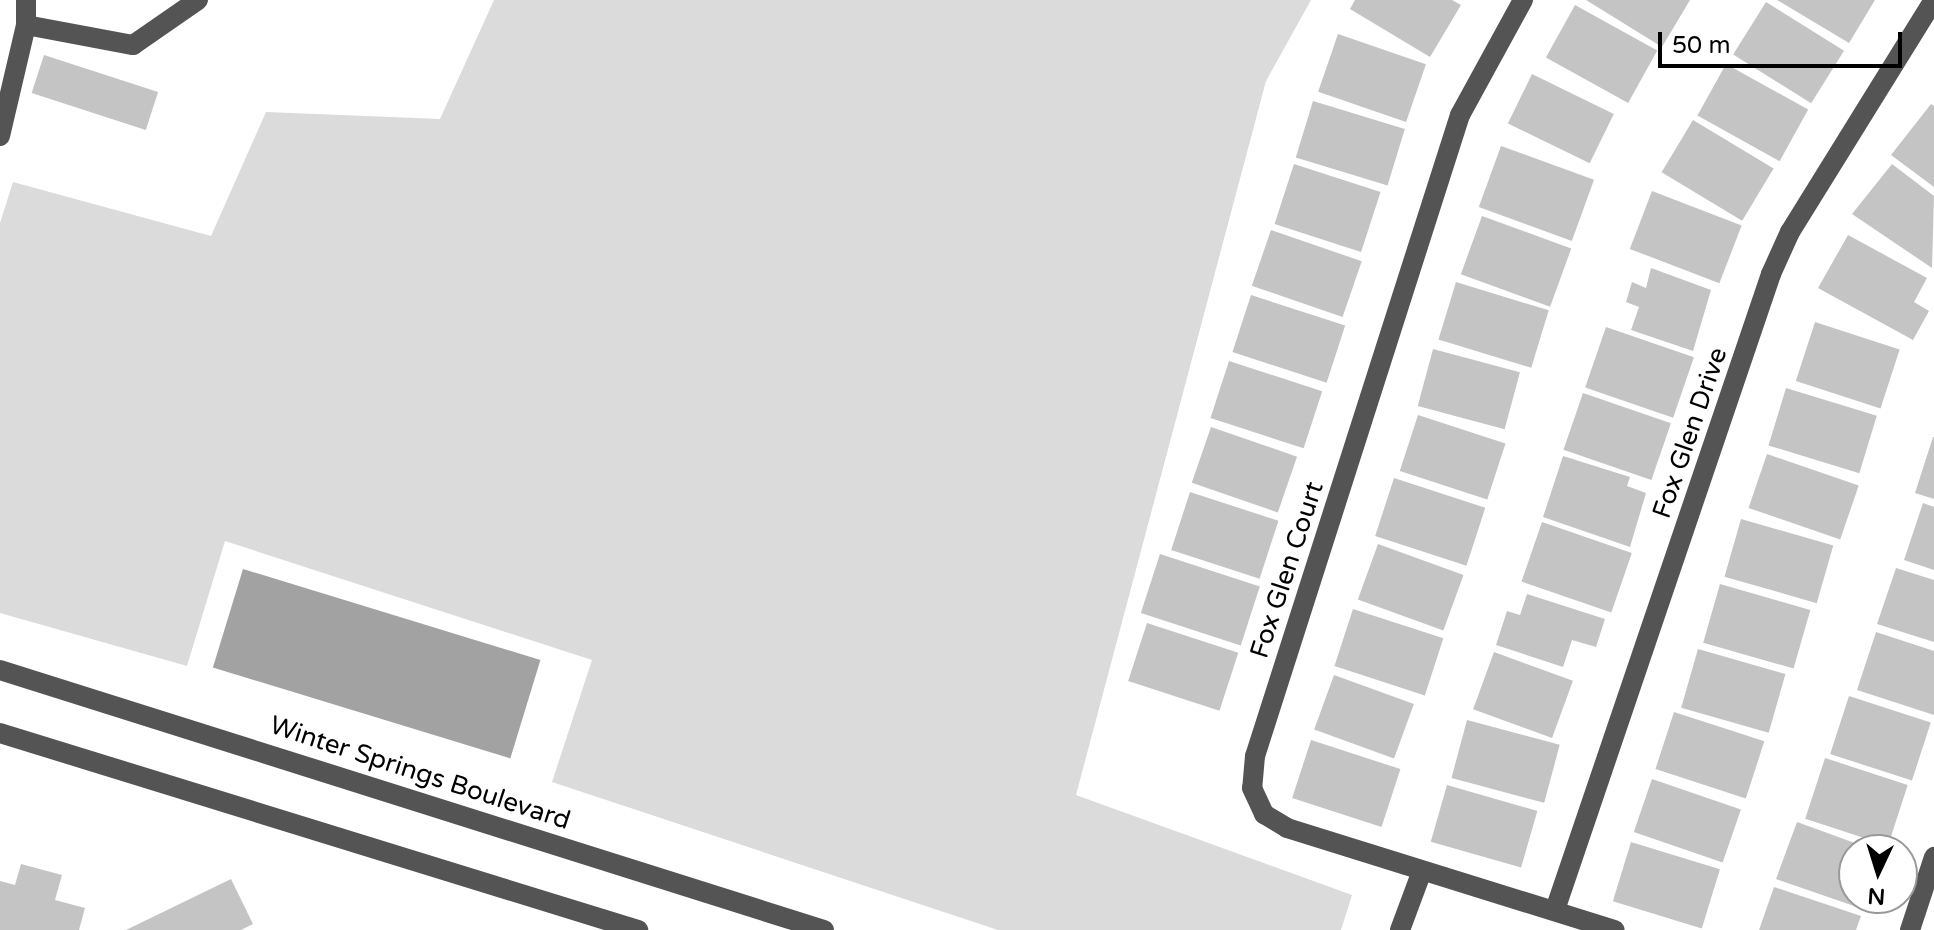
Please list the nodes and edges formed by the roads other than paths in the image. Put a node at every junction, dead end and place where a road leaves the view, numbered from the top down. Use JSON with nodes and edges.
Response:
{"nodes":[{"id":1,"x":26,"y":0,"type":"edge"},
{"id":2,"x":198,"y":0,"type":"edge"},
{"id":3,"x":1523,"y":0,"type":"edge"},
{"id":4,"x":1934,"y":0,"type":"edge"},
{"id":5,"x":26,"y":25,"type":"junction"},
{"id":6,"x":0,"y":136,"type":"edge"},
{"id":7,"x":0,"y":670,"type":"edge"},
{"id":8,"x":0,"y":733,"type":"edge"},
{"id":9,"x":1934,"y":857,"type":"edge"},
{"id":10,"x":1422,"y":871,"type":"junction"},
{"id":11,"x":1555,"y":910,"type":"junction"},
{"id":12,"x":638,"y":930,"type":"edge"},
{"id":13,"x":824,"y":930,"type":"edge"},
{"id":14,"x":1400,"y":930,"type":"edge"},
{"id":15,"x":1614,"y":930,"type":"edge"},
{"id":16,"x":1910,"y":930,"type":"edge"}],
"edges":[{"from":1,"to":5,"type":"street"},
{"from":2,"to":5,"type":"street"},
{"from":3,"to":10,"type":"street","name":"Fox Glen Court"},
{"from":4,"to":11,"type":"street","name":"Fox Glen Drive"},
{"from":5,"to":6,"type":"street"},
{"from":7,"to":13,"type":"street","name":"Winter Springs Boulevard"},
{"from":8,"to":12,"type":"street"},
{"from":9,"to":16,"type":"street"},
{"from":10,"to":11,"type":"street","name":"Fox Glen Court"},
{"from":10,"to":14,"type":"street"},
{"from":11,"to":15,"type":"street","name":"Fox Glen Court"}]}
